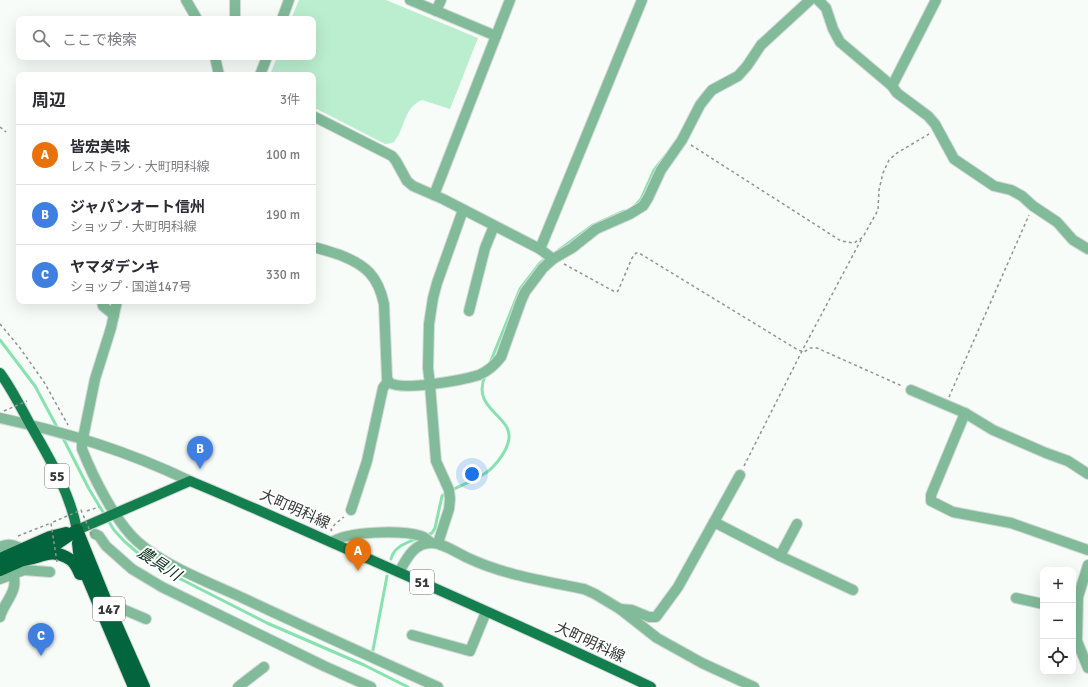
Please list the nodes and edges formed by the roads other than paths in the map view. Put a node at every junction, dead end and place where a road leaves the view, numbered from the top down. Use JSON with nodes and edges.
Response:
{"nodes":[{"id":1,"x":186,"y":0,"type":"edge"},
{"id":2,"x":235,"y":0,"type":"edge"},
{"id":3,"x":289,"y":0,"type":"edge"},
{"id":4,"x":410,"y":0,"type":"edge"},
{"id":5,"x":441,"y":0,"type":"edge"},
{"id":6,"x":510,"y":0,"type":"edge"},
{"id":7,"x":642,"y":0,"type":"edge"},
{"id":8,"x":810,"y":0,"type":"edge"},
{"id":9,"x":818,"y":0,"type":"edge"},
{"id":10,"x":936,"y":0,"type":"edge"},
{"id":11,"x":436,"y":11,"type":"junction"},
{"id":12,"x":195,"y":16,"type":"edge"},
{"id":13,"x":235,"y":16,"type":"edge"},
{"id":14,"x":283,"y":16,"type":"edge"},
{"id":15,"x":496,"y":36,"type":"junction"},
{"id":16,"x":216,"y":60,"type":"edge"},
{"id":17,"x":266,"y":60,"type":"edge"},
{"id":18,"x":218,"y":72,"type":"edge"},
{"id":19,"x":261,"y":72,"type":"edge"},
{"id":20,"x":892,"y":86,"type":"junction"},
{"id":21,"x":316,"y":118,"type":"edge"},
{"id":22,"x":434,"y":195,"type":"junction"},
{"id":23,"x":463,"y":210,"type":"junction"},
{"id":24,"x":494,"y":226,"type":"junction"},
{"id":25,"x":316,"y":248,"type":"edge"},
{"id":26,"x":540,"y":249,"type":"junction"},
{"id":27,"x":1088,"y":249,"type":"edge"},
{"id":28,"x":553,"y":259,"type":"junction"},
{"id":29,"x":103,"y":304,"type":"edge"},
{"id":30,"x":116,"y":304,"type":"edge"},
{"id":31,"x":469,"y":311,"type":"dead end"},
{"id":32,"x":114,"y":315,"type":"junction"},
{"id":33,"x":0,"y":373,"type":"edge"},
{"id":34,"x":388,"y":381,"type":"junction"},
{"id":35,"x":430,"y":385,"type":"junction"},
{"id":36,"x":911,"y":390,"type":"road end"},
{"id":37,"x":965,"y":413,"type":"junction"},
{"id":38,"x":2,"y":415,"type":"edge"},
{"id":39,"x":31,"y":425,"type":"junction"},
{"id":40,"x":76,"y":437,"type":"junction"},
{"id":41,"x":1088,"y":474,"type":"edge"},
{"id":42,"x":740,"y":475,"type":"road end"},
{"id":43,"x":190,"y":481,"type":"junction"},
{"id":44,"x":351,"y":510,"type":"road end"},
{"id":45,"x":115,"y":515,"type":"junction"},
{"id":46,"x":714,"y":522,"type":"junction"},
{"id":47,"x":797,"y":524,"type":"dead end"},
{"id":48,"x":77,"y":530,"type":"junction"},
{"id":49,"x":94,"y":536,"type":"road end"},
{"id":50,"x":333,"y":538,"type":"junction"},
{"id":51,"x":435,"y":543,"type":"junction"},
{"id":52,"x":0,"y":547,"type":"edge"},
{"id":53,"x":1088,"y":550,"type":"edge"},
{"id":54,"x":780,"y":556,"type":"junction"},
{"id":55,"x":0,"y":559,"type":"edge"},
{"id":56,"x":22,"y":560,"type":"junction"},
{"id":57,"x":1088,"y":565,"type":"edge"},
{"id":58,"x":0,"y":570,"type":"edge"},
{"id":59,"x":50,"y":572,"type":"dead end"},
{"id":60,"x":399,"y":572,"type":"junction"},
{"id":61,"x":13,"y":573,"type":"junction"},
{"id":62,"x":0,"y":579,"type":"edge"},
{"id":63,"x":853,"y":590,"type":"dead end"},
{"id":64,"x":1016,"y":598,"type":"dead end"},
{"id":65,"x":1040,"y":603,"type":"edge"},
{"id":66,"x":1076,"y":606,"type":"edge"},
{"id":67,"x":105,"y":609,"type":"junction"},
{"id":68,"x":620,"y":609,"type":"junction"},
{"id":69,"x":486,"y":612,"type":"junction"},
{"id":70,"x":0,"y":617,"type":"edge"},
{"id":71,"x":146,"y":618,"type":"dead end"},
{"id":72,"x":1076,"y":620,"type":"edge"},
{"id":73,"x":412,"y":635,"type":"dead end"},
{"id":74,"x":264,"y":667,"type":"dead end"},
{"id":75,"x":1088,"y":668,"type":"edge"},
{"id":76,"x":134,"y":687,"type":"edge"},
{"id":77,"x":144,"y":687,"type":"edge"},
{"id":78,"x":238,"y":687,"type":"edge"},
{"id":79,"x":371,"y":687,"type":"edge"},
{"id":80,"x":438,"y":687,"type":"edge"},
{"id":81,"x":652,"y":687,"type":"edge"},
{"id":82,"x":754,"y":687,"type":"edge"}],
"edges":[{"from":1,"to":12,"type":"street"},
{"from":2,"to":13,"type":"street"},
{"from":3,"to":14,"type":"street"},
{"from":4,"to":11,"type":"street"},
{"from":5,"to":11,"type":"street"},
{"from":6,"to":15,"type":"street"},
{"from":7,"to":26,"type":"street"},
{"from":8,"to":28,"type":"street"},
{"from":9,"to":20,"type":"street"},
{"from":10,"to":20,"type":"street"},
{"from":11,"to":15,"type":"street"},
{"from":15,"to":22,"type":"street"},
{"from":16,"to":18,"type":"street"},
{"from":17,"to":19,"type":"street"},
{"from":20,"to":27,"type":"street"},
{"from":21,"to":22,"type":"street"},
{"from":22,"to":23,"type":"street"},
{"from":23,"to":24,"type":"street"},
{"from":23,"to":35,"type":"street"},
{"from":24,"to":26,"type":"street"},
{"from":24,"to":31,"type":"street"},
{"from":25,"to":34,"type":"street"},
{"from":26,"to":28,"type":"street"},
{"from":28,"to":35,"type":"street"},
{"from":29,"to":32,"type":"street"},
{"from":30,"to":32,"type":"street"},
{"from":32,"to":40,"type":"street"},
{"from":33,"to":39,"type":"main road","number":"55"},
{"from":34,"to":35,"type":"street"},
{"from":34,"to":44,"type":"street"},
{"from":35,"to":51,"type":"street"},
{"from":36,"to":37,"type":"street"},
{"from":37,"to":41,"type":"street"},
{"from":37,"to":53,"type":"street"},
{"from":38,"to":39,"type":"street"},
{"from":39,"to":40,"type":"street"},
{"from":39,"to":48,"type":"main road","number":"55"},
{"from":40,"to":43,"type":"street"},
{"from":40,"to":45,"type":"street"},
{"from":42,"to":46,"type":"street"},
{"from":43,"to":45,"type":"main road"},
{"from":43,"to":50,"type":"main road","name":"大町明科線","number":"51"},
{"from":45,"to":48,"type":"main road"},
{"from":45,"to":80,"type":"street"},
{"from":46,"to":54,"type":"street"},
{"from":46,"to":68,"type":"street"},
{"from":47,"to":54,"type":"street"},
{"from":48,"to":56,"type":"highway","number":"147"},
{"from":48,"to":67,"type":"highway","number":"147"},
{"from":49,"to":79,"type":"street"},
{"from":50,"to":51,"type":"street"},
{"from":50,"to":60,"type":"main road","name":"大町明科線","number":"51"},
{"from":51,"to":60,"type":"street"},
{"from":51,"to":68,"type":"street"},
{"from":52,"to":56,"type":"street"},
{"from":54,"to":63,"type":"street"},
{"from":55,"to":56,"type":"highway","number":"147"},
{"from":56,"to":58,"type":"highway","number":"147"},
{"from":56,"to":59,"type":"street"},
{"from":56,"to":61,"type":"street"},
{"from":56,"to":67,"type":"highway","number":"147"},
{"from":57,"to":66,"type":"street"},
{"from":60,"to":69,"type":"main road","name":"大町明科線","number":"51"},
{"from":61,"to":62,"type":"street"},
{"from":61,"to":70,"type":"street"},
{"from":64,"to":65,"type":"street"},
{"from":67,"to":71,"type":"street"},
{"from":67,"to":76,"type":"highway","number":"147"},
{"from":67,"to":77,"type":"highway","number":"147"},
{"from":68,"to":82,"type":"street"},
{"from":69,"to":73,"type":"street"},
{"from":69,"to":81,"type":"main road","name":"大町明科線","number":"51"},
{"from":72,"to":75,"type":"street"},
{"from":74,"to":78,"type":"street"}]}
